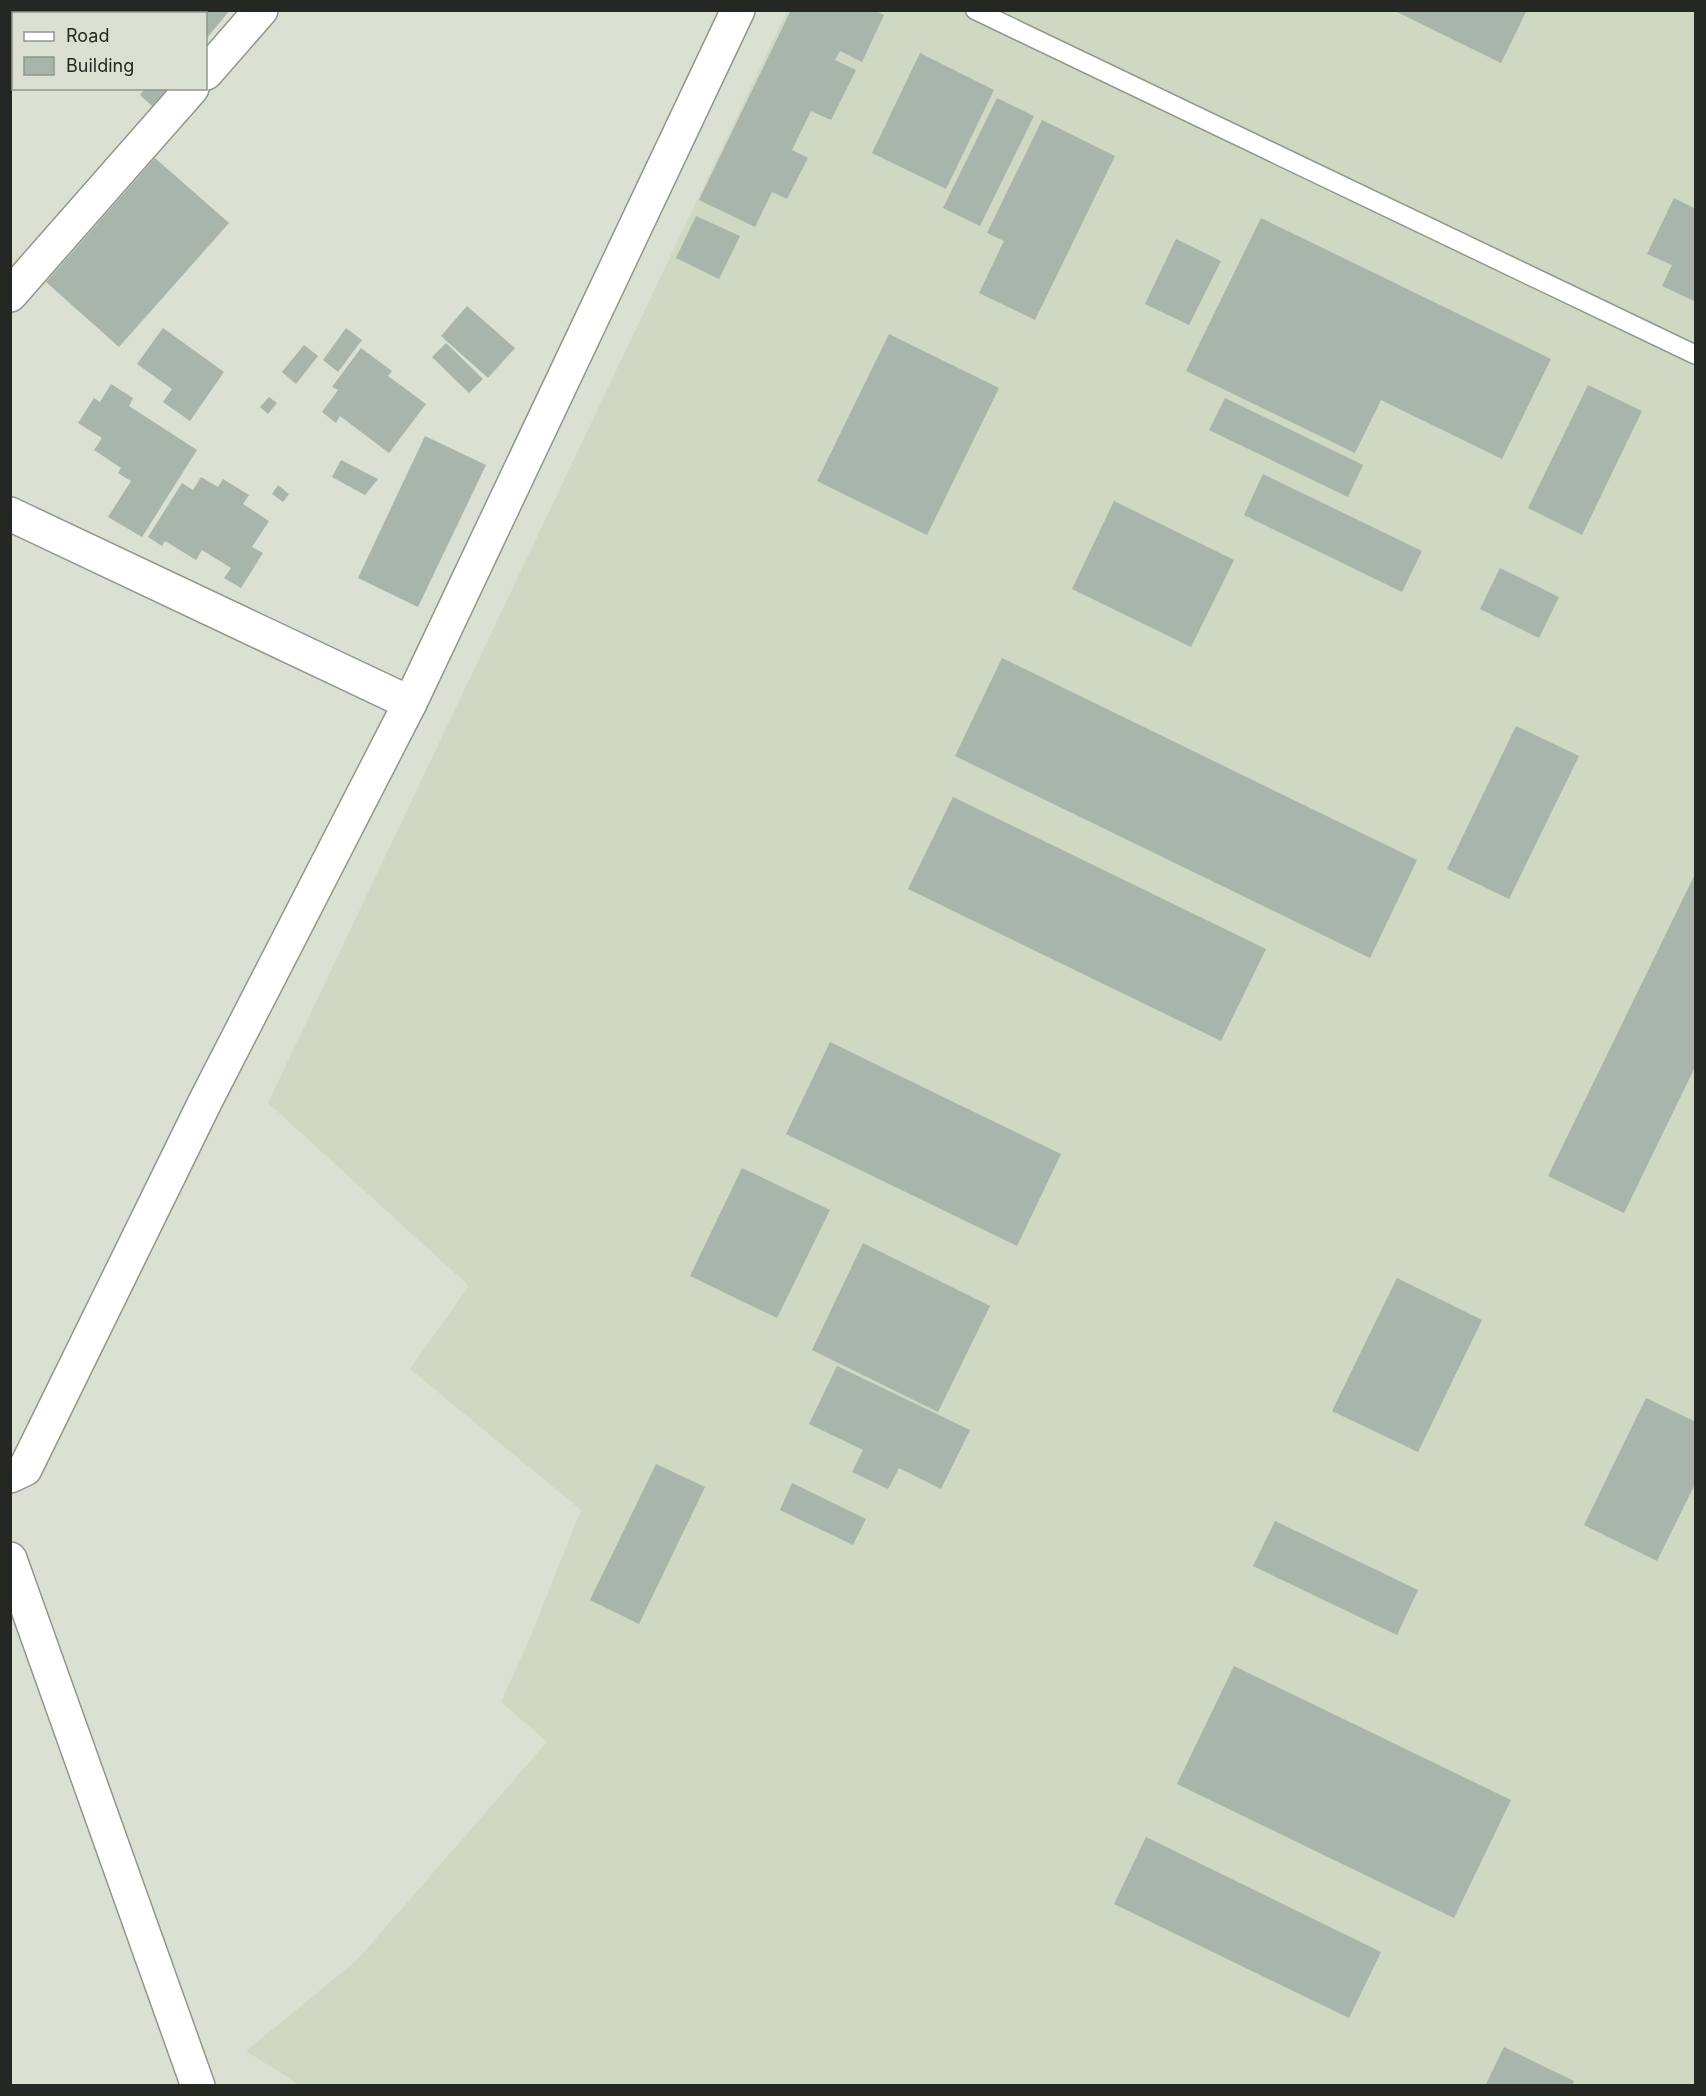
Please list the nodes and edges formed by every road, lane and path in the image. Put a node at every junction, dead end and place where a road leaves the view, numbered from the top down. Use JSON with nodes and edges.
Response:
{"nodes":[{"id":1,"x":261,"y":10,"type":"edge"},
{"id":2,"x":738,"y":10,"type":"edge"},
{"id":3,"x":975,"y":10,"type":"edge"},
{"id":4,"x":207,"y":72,"type":"edge"},
{"id":5,"x":190,"y":90,"type":"edge"},
{"id":6,"x":10,"y":295,"type":"edge"},
{"id":7,"x":1695,"y":356,"type":"edge"},
{"id":8,"x":10,"y":514,"type":"edge"},
{"id":9,"x":410,"y":703,"type":"junction"},
{"id":10,"x":10,"y":1476,"type":"edge"},
{"id":11,"x":10,"y":1559,"type":"edge"},
{"id":12,"x":198,"y":2085,"type":"edge"}],
"edges":[{"from":1,"to":4,"type":"street"},
{"from":2,"to":9,"type":"street"},
{"from":3,"to":7,"type":"lane"},
{"from":5,"to":6,"type":"street"},
{"from":8,"to":9,"type":"street"},
{"from":9,"to":10,"type":"street"},
{"from":11,"to":12,"type":"street"}]}
